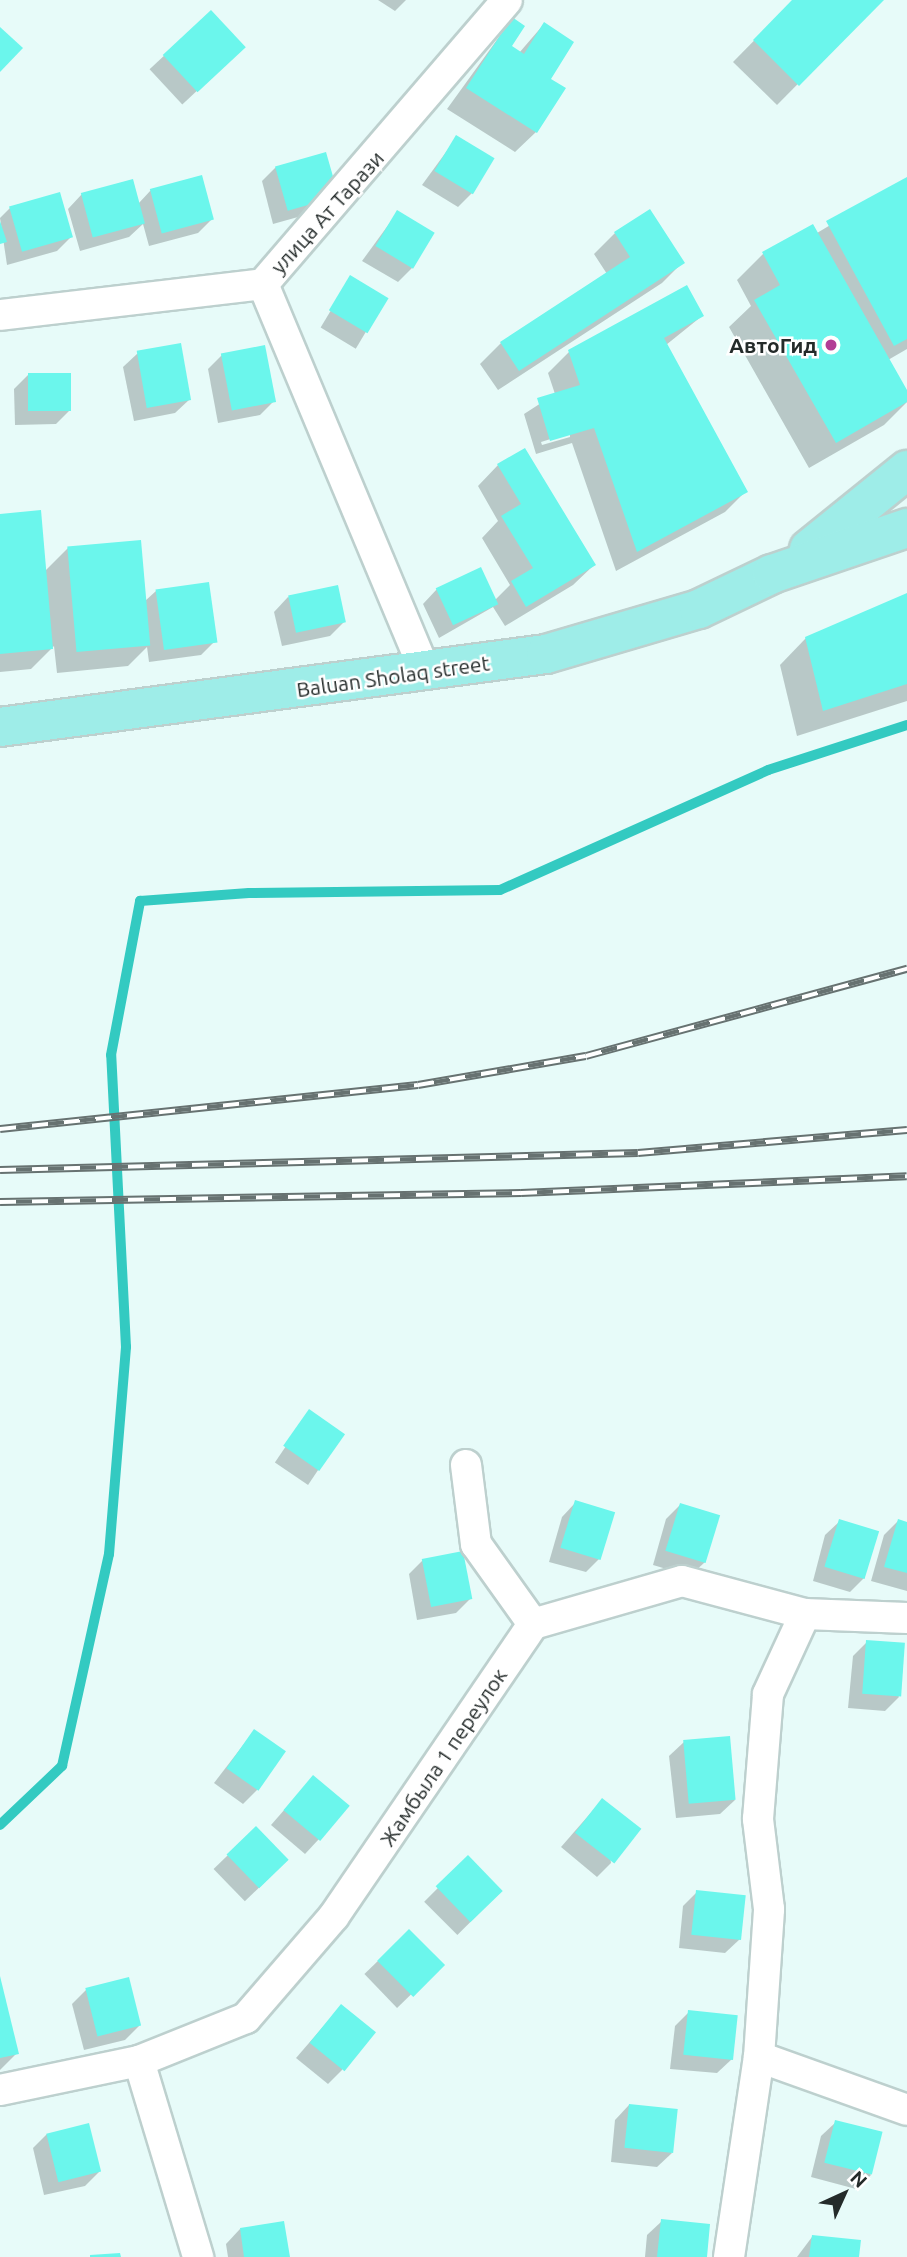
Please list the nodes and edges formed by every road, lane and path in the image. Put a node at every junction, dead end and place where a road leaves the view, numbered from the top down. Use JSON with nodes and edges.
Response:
{"nodes":[{"id":1,"x":507,"y":0,"type":"edge"},
{"id":2,"x":263,"y":284,"type":"junction"},
{"id":3,"x":0,"y":315,"type":"edge"},
{"id":4,"x":907,"y":470,"type":"edge"},
{"id":5,"x":907,"y":528,"type":"edge"},
{"id":6,"x":772,"y":574,"type":"junction"},
{"id":7,"x":426,"y":673,"type":"junction"},
{"id":8,"x":0,"y":727,"type":"edge"},
{"id":9,"x":466,"y":1465,"type":"dead end"},
{"id":10,"x":805,"y":1614,"type":"junction"},
{"id":11,"x":907,"y":1618,"type":"edge"},
{"id":12,"x":533,"y":1625,"type":"junction"},
{"id":13,"x":759,"y":2057,"type":"junction"},
{"id":14,"x":139,"y":2061,"type":"junction"},
{"id":15,"x":0,"y":2090,"type":"edge"},
{"id":16,"x":907,"y":2110,"type":"edge"},
{"id":17,"x":198,"y":2257,"type":"edge"},
{"id":18,"x":729,"y":2257,"type":"edge"}],
"edges":[{"from":1,"to":2,"type":"street","name":"улица Ат Тарази"},
{"from":2,"to":3,"type":"street","name":"улица Ат Тарази"},
{"from":2,"to":7,"type":"street"},
{"from":4,"to":6,"type":"main road","name":"Baluan Sholaq street"},
{"from":5,"to":6,"type":"main road","name":"Baluan Sholaq street"},
{"from":6,"to":7,"type":"main road","name":"Baluan Sholaq street"},
{"from":7,"to":8,"type":"main road","name":"Baluan Sholaq street"},
{"from":9,"to":12,"type":"street"},
{"from":10,"to":11,"type":"street"},
{"from":10,"to":12,"type":"street"},
{"from":10,"to":13,"type":"street"},
{"from":12,"to":14,"type":"street","name":"Жамбыла 1 переулок"},
{"from":13,"to":16,"type":"street"},
{"from":13,"to":18,"type":"street"},
{"from":14,"to":15,"type":"street","name":"Жамбыла 1 переулок"},
{"from":14,"to":17,"type":"street"}]}
